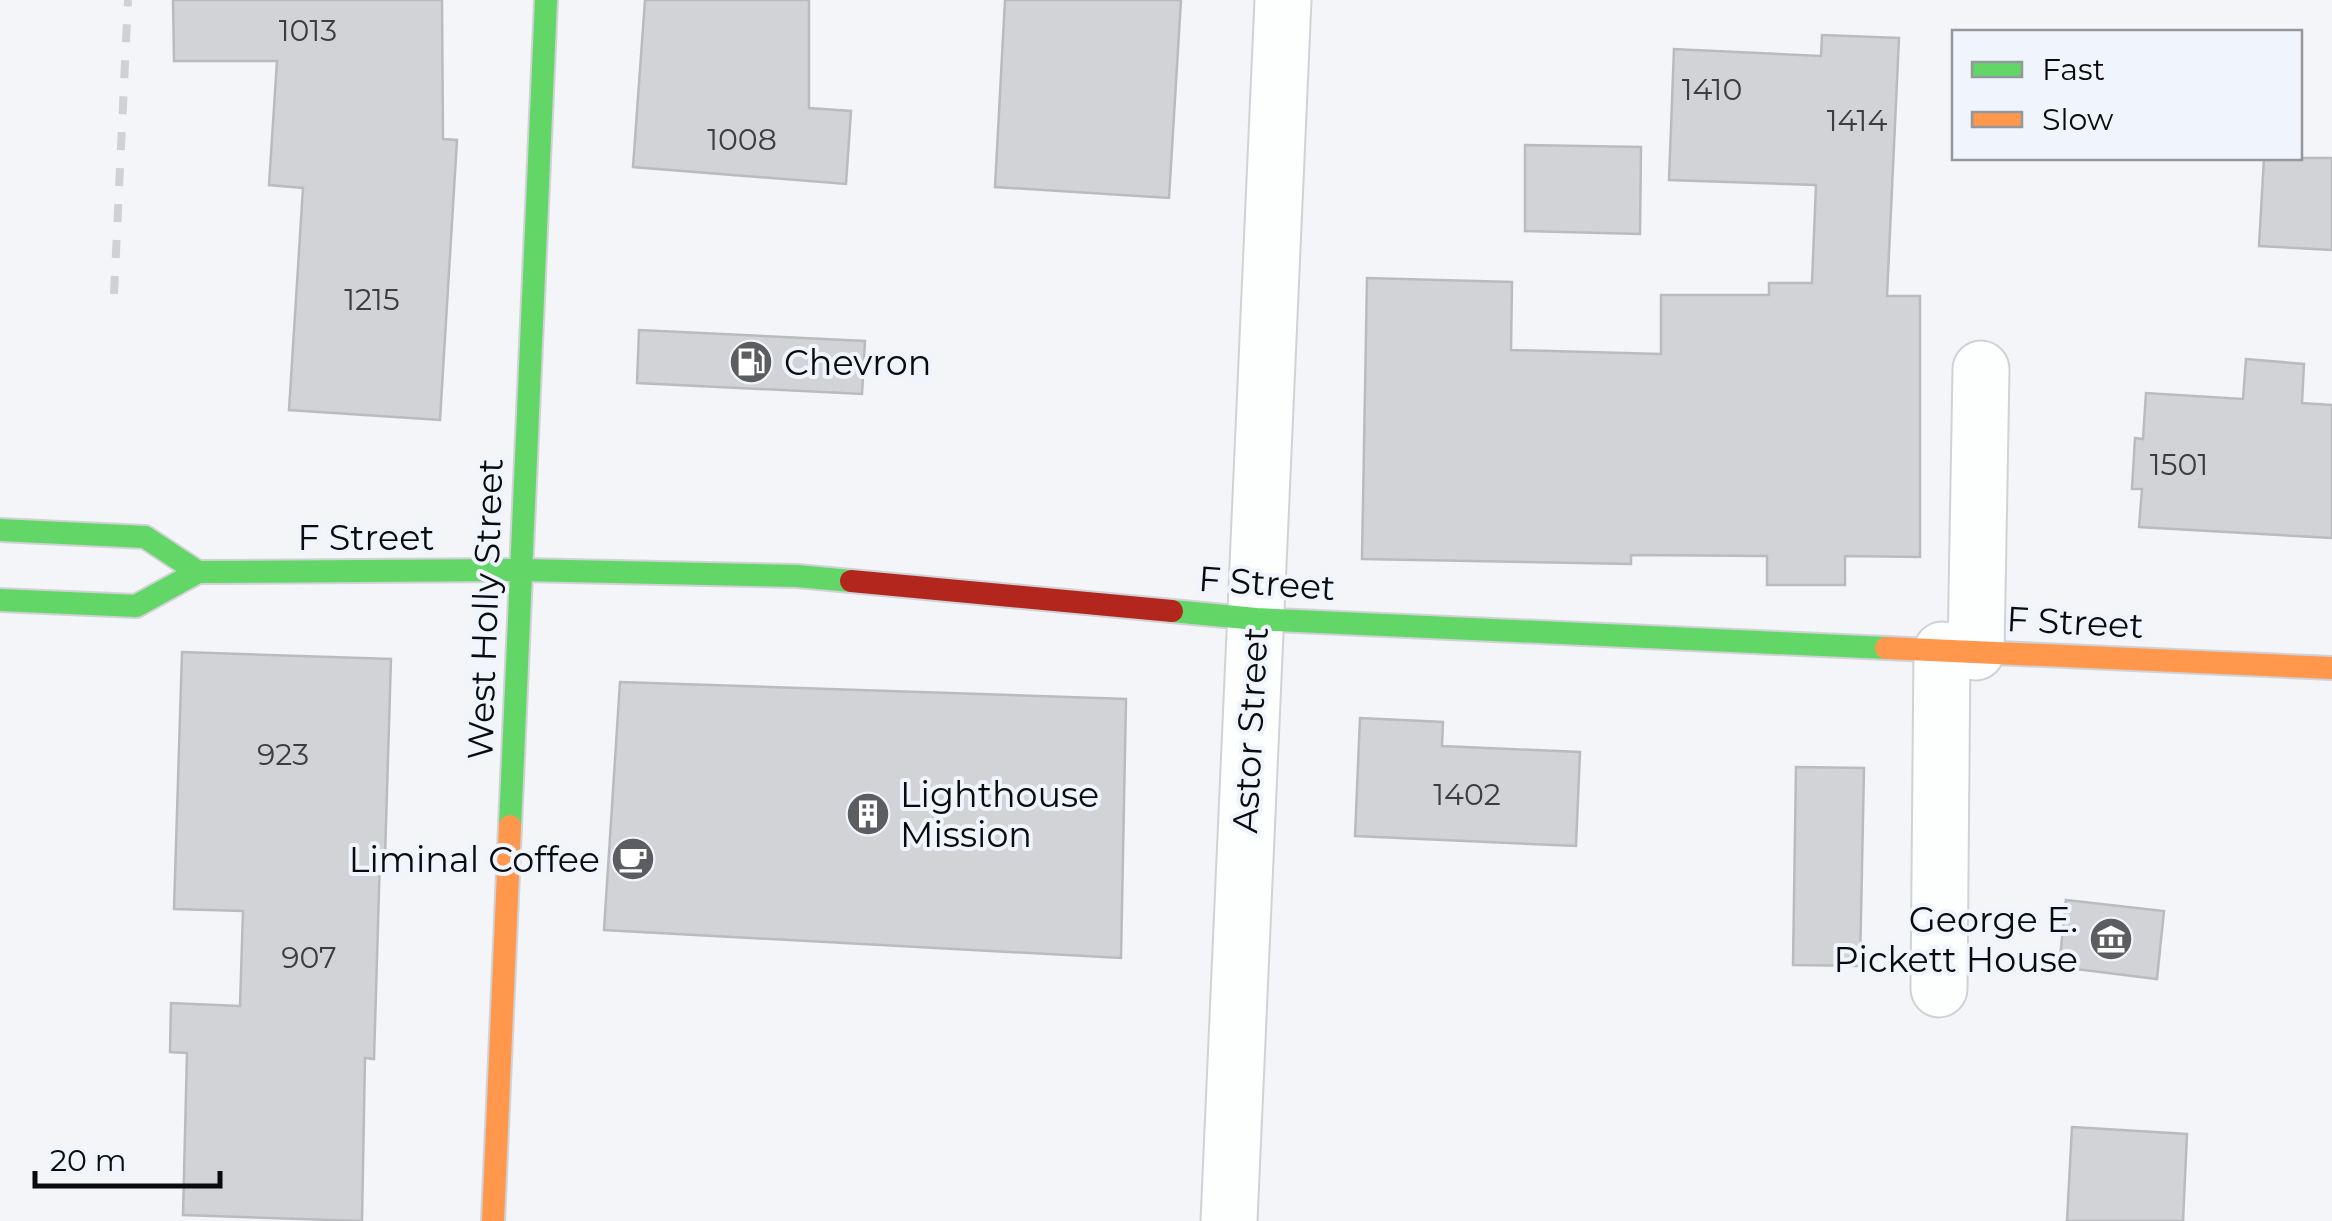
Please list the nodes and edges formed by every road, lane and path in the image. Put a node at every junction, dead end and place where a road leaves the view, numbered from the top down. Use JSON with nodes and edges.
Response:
{"nodes":[{"id":1,"x":546,"y":0,"type":"edge"},
{"id":2,"x":1283,"y":0,"type":"edge"},
{"id":3,"x":1981,"y":369,"type":"dead end"},
{"id":4,"x":0,"y":530,"type":"edge"},
{"id":5,"x":523,"y":570,"type":"junction"},
{"id":6,"x":198,"y":572,"type":"junction"},
{"id":7,"x":0,"y":600,"type":"edge"},
{"id":8,"x":1256,"y":619,"type":"junction"},
{"id":9,"x":1959,"y":651,"type":"junction"},
{"id":10,"x":2332,"y":668,"type":"edge"},
{"id":11,"x":1939,"y":989,"type":"dead end"},
{"id":12,"x":493,"y":1221,"type":"edge"},
{"id":13,"x":1228,"y":1221,"type":"edge"}],
"edges":[{"from":1,"to":5,"type":"main road","name":"West Holly Street"},
{"from":2,"to":8,"type":"street","name":"Astor Street"},
{"from":3,"to":9,"type":"street"},
{"from":4,"to":6,"type":"main road"},
{"from":5,"to":6,"type":"main road","name":"F Street"},
{"from":5,"to":8,"type":"main road","name":"F Street"},
{"from":5,"to":12,"type":"main road","name":"West Holly Street"},
{"from":6,"to":7,"type":"main road","name":"F Street"},
{"from":8,"to":9,"type":"main road","name":"F Street"},
{"from":8,"to":13,"type":"street","name":"Astor Street"},
{"from":9,"to":10,"type":"main road","name":"F Street"},
{"from":9,"to":11,"type":"street"}]}
